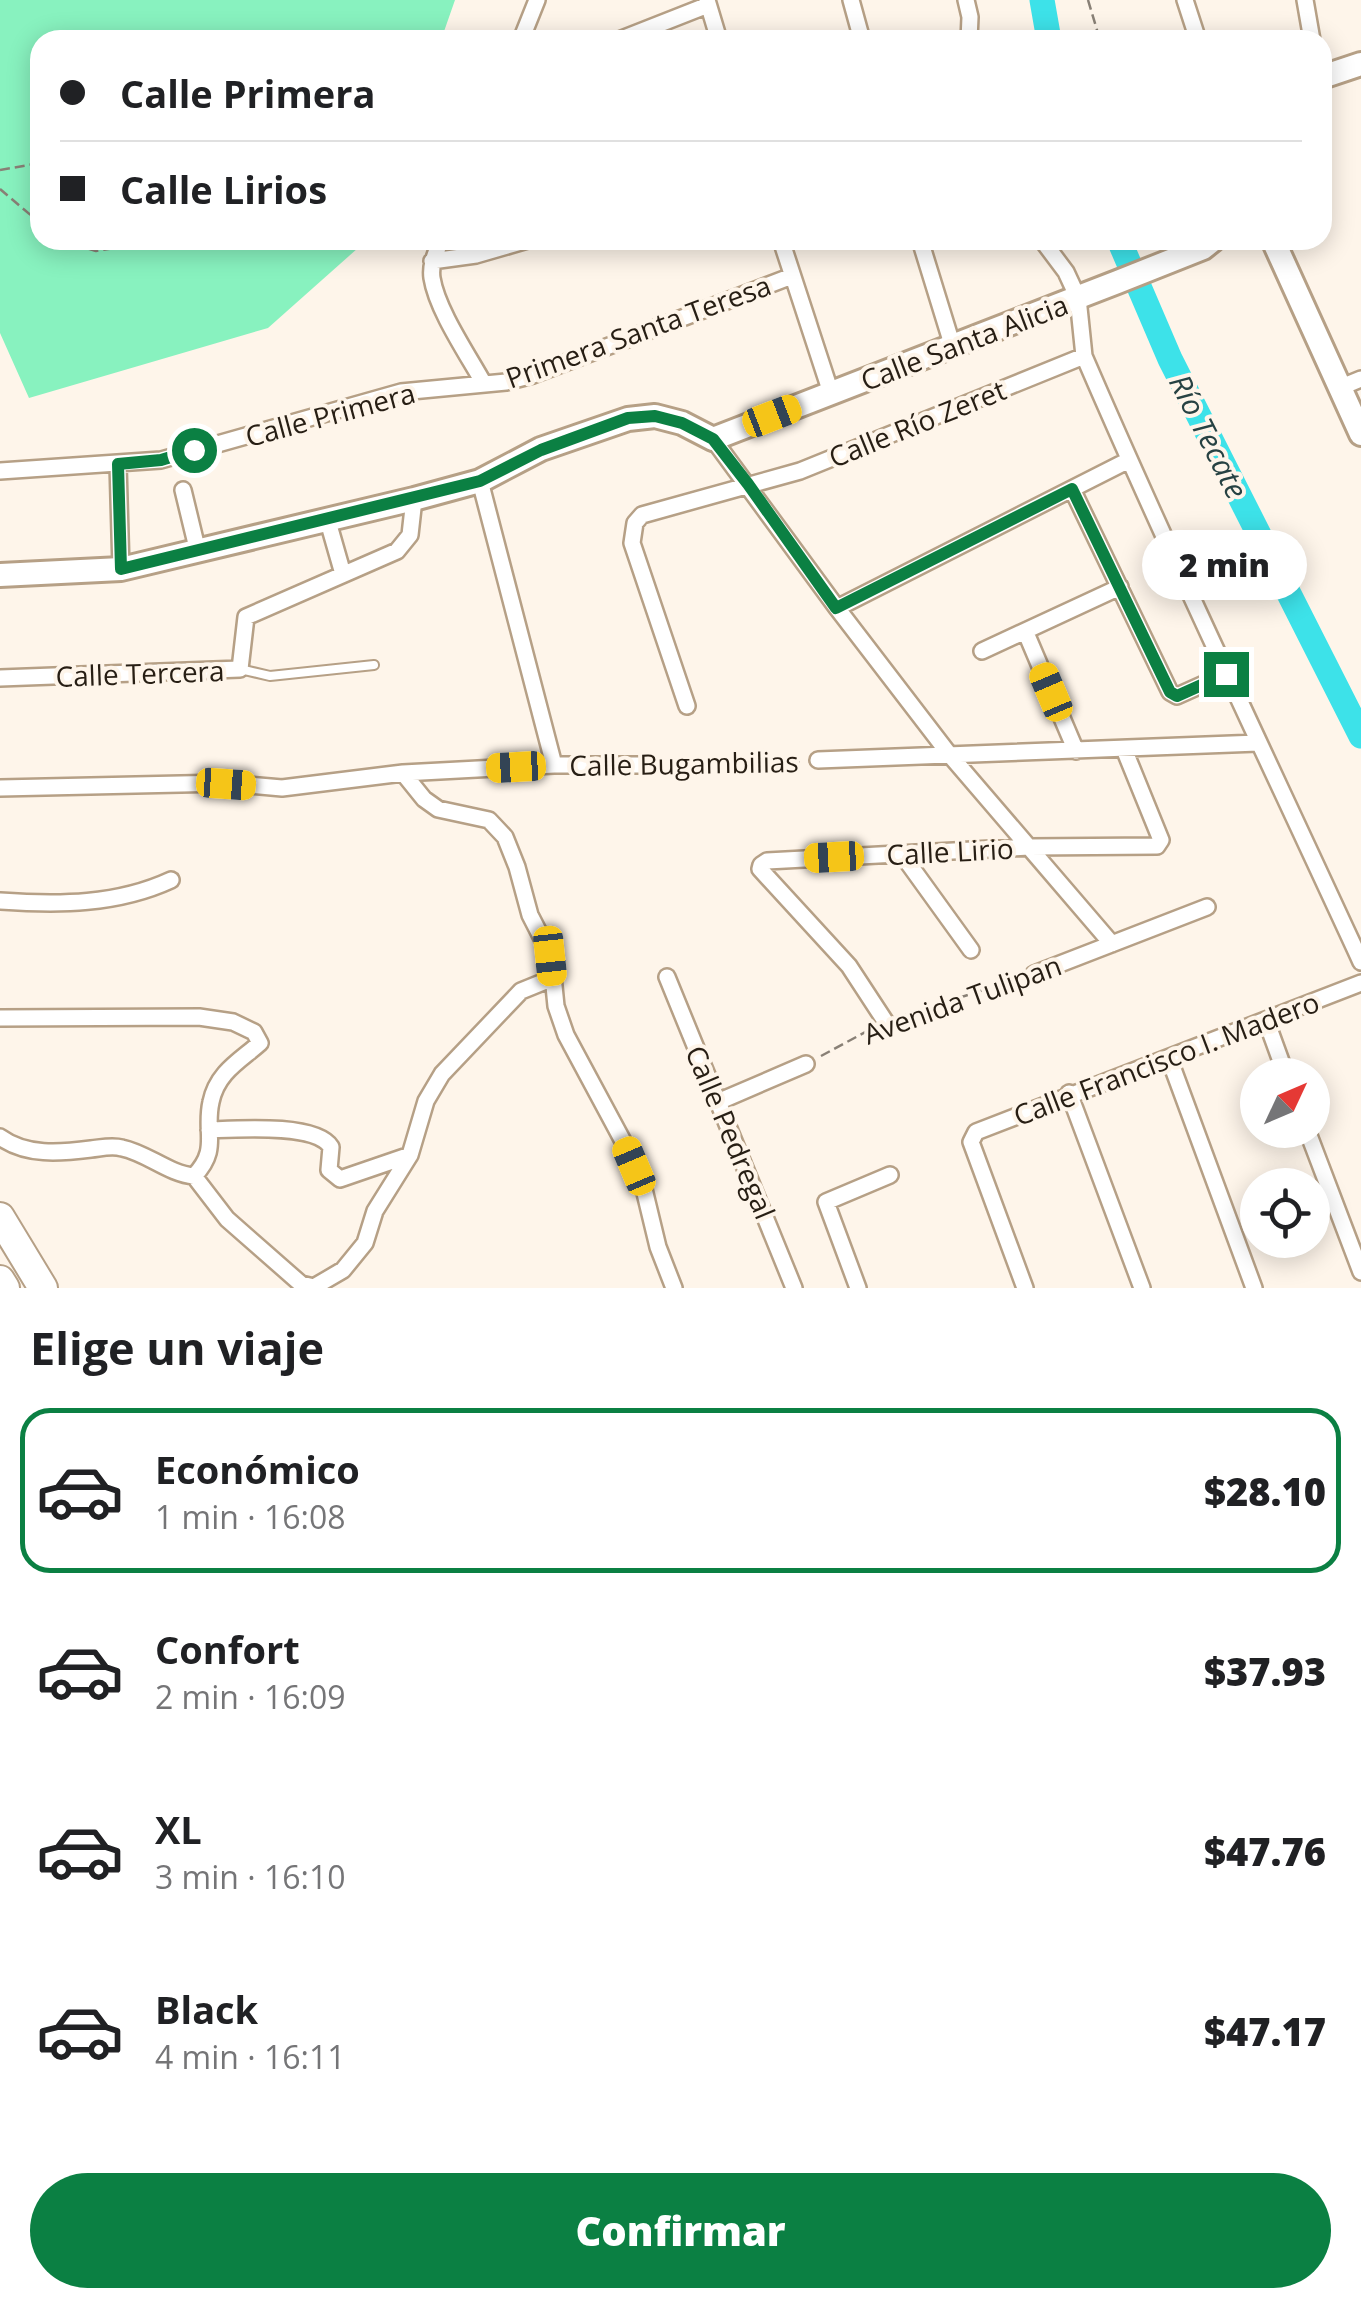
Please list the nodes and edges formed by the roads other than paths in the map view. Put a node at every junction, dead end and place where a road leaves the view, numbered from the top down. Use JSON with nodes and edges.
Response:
{"nodes":[{"id":1,"x":538,"y":0,"type":"edge"},
{"id":2,"x":851,"y":0,"type":"edge"},
{"id":3,"x":966,"y":0,"type":"edge"},
{"id":4,"x":1185,"y":0,"type":"edge"},
{"id":5,"x":1306,"y":0,"type":"edge"},
{"id":6,"x":708,"y":2,"type":"edge"},
{"id":7,"x":525,"y":30,"type":"edge"},
{"id":8,"x":642,"y":30,"type":"edge"},
{"id":9,"x":716,"y":30,"type":"edge"},
{"id":10,"x":859,"y":30,"type":"edge"},
{"id":11,"x":969,"y":30,"type":"edge"},
{"id":12,"x":1195,"y":30,"type":"edge"},
{"id":13,"x":1310,"y":30,"type":"edge"},
{"id":14,"x":1361,"y":64,"type":"edge"},
{"id":15,"x":1332,"y":74,"type":"edge"},
{"id":16,"x":437,"y":250,"type":"edge"},
{"id":17,"x":496,"y":250,"type":"edge"},
{"id":18,"x":784,"y":250,"type":"edge"},
{"id":19,"x":923,"y":250,"type":"edge"},
{"id":20,"x":1050,"y":250,"type":"edge"},
{"id":21,"x":1194,"y":250,"type":"edge"},
{"id":22,"x":1277,"y":250,"type":"edge"},
{"id":23,"x":432,"y":261,"type":"junction"},
{"id":24,"x":792,"y":276,"type":"junction"},
{"id":25,"x":1078,"y":298,"type":"junction"},
{"id":26,"x":952,"y":344,"type":"junction"},
{"id":27,"x":1084,"y":356,"type":"junction"},
{"id":28,"x":1350,"y":383,"type":"edge"},
{"id":29,"x":484,"y":384,"type":"junction"},
{"id":30,"x":831,"y":393,"type":"junction"},
{"id":31,"x":1361,"y":434,"type":"edge"},
{"id":32,"x":713,"y":439,"type":"junction"},
{"id":33,"x":1129,"y":460,"type":"junction"},
{"id":34,"x":118,"y":464,"type":"junction"},
{"id":35,"x":0,"y":471,"type":"edge"},
{"id":36,"x":480,"y":481,"type":"junction"},
{"id":37,"x":748,"y":484,"type":"junction"},
{"id":38,"x":1072,"y":489,"type":"junction"},
{"id":39,"x":182,"y":490,"type":"dead end"},
{"id":40,"x":414,"y":499,"type":"junction"},
{"id":41,"x":327,"y":518,"type":"junction"},
{"id":42,"x":198,"y":552,"type":"junction"},
{"id":43,"x":121,"y":569,"type":"junction"},
{"id":44,"x":0,"y":574,"type":"edge"},
{"id":45,"x":343,"y":574,"type":"junction"},
{"id":46,"x":1120,"y":587,"type":"junction"},
{"id":47,"x":836,"y":608,"type":"junction"},
{"id":48,"x":1026,"y":633,"type":"junction"},
{"id":49,"x":982,"y":652,"type":"dead end"},
{"id":50,"x":374,"y":665,"type":"dead end"},
{"id":51,"x":240,"y":669,"type":"junction"},
{"id":52,"x":1226,"y":674,"type":"junction"},
{"id":53,"x":0,"y":678,"type":"edge"},
{"id":54,"x":687,"y":706,"type":"dead end"},
{"id":55,"x":1258,"y":743,"type":"junction"},
{"id":56,"x":1124,"y":749,"type":"junction"},
{"id":57,"x":1076,"y":751,"type":"junction"},
{"id":58,"x":949,"y":754,"type":"junction"},
{"id":59,"x":818,"y":760,"type":"road end"},
{"id":60,"x":554,"y":765,"type":"junction"},
{"id":61,"x":653,"y":765,"type":"road end"},
{"id":62,"x":403,"y":773,"type":"junction"},
{"id":63,"x":0,"y":788,"type":"edge"},
{"id":64,"x":1029,"y":847,"type":"junction"},
{"id":65,"x":901,"y":854,"type":"junction"},
{"id":66,"x":171,"y":880,"type":"dead end"},
{"id":67,"x":0,"y":901,"type":"edge"},
{"id":68,"x":1207,"y":906,"type":"dead end"},
{"id":69,"x":1112,"y":944,"type":"junction"},
{"id":70,"x":970,"y":950,"type":"dead end"},
{"id":71,"x":1361,"y":962,"type":"edge"},
{"id":72,"x":1034,"y":974,"type":"road end"},
{"id":73,"x":667,"y":977,"type":"dead end"},
{"id":74,"x":553,"y":978,"type":"junction"},
{"id":75,"x":1361,"y":983,"type":"edge"},
{"id":76,"x":0,"y":1018,"type":"edge"},
{"id":77,"x":1266,"y":1020,"type":"junction"},
{"id":78,"x":885,"y":1021,"type":"road end"},
{"id":79,"x":1169,"y":1058,"type":"junction"},
{"id":80,"x":1280,"y":1058,"type":"edge"},
{"id":81,"x":806,"y":1064,"type":"road end"},
{"id":82,"x":1069,"y":1094,"type":"junction"},
{"id":83,"x":720,"y":1101,"type":"junction"},
{"id":84,"x":210,"y":1130,"type":"junction"},
{"id":85,"x":0,"y":1137,"type":"edge"},
{"id":86,"x":1314,"y":1148,"type":"edge"},
{"id":87,"x":410,"y":1155,"type":"junction"},
{"id":88,"x":890,"y":1175,"type":"dead end"},
{"id":89,"x":194,"y":1176,"type":"junction"},
{"id":90,"x":0,"y":1218,"type":"edge"},
{"id":91,"x":1361,"y":1272,"type":"edge"},
{"id":92,"x":0,"y":1280,"type":"edge"},
{"id":93,"x":4,"y":1288,"type":"edge"},
{"id":94,"x":43,"y":1288,"type":"edge"},
{"id":95,"x":674,"y":1288,"type":"edge"},
{"id":96,"x":794,"y":1288,"type":"edge"},
{"id":97,"x":858,"y":1288,"type":"edge"},
{"id":98,"x":1025,"y":1288,"type":"edge"},
{"id":99,"x":1142,"y":1288,"type":"edge"},
{"id":100,"x":1254,"y":1288,"type":"edge"}],
"edges":[{"from":1,"to":7,"type":"street"},
{"from":2,"to":10,"type":"street"},
{"from":3,"to":11,"type":"street"},
{"from":4,"to":12,"type":"street"},
{"from":5,"to":13,"type":"street"},
{"from":6,"to":8,"type":"street"},
{"from":6,"to":9,"type":"street"},
{"from":14,"to":15,"type":"street"},
{"from":16,"to":23,"type":"street"},
{"from":17,"to":23,"type":"street"},
{"from":18,"to":24,"type":"street"},
{"from":19,"to":26,"type":"street"},
{"from":20,"to":25,"type":"street"},
{"from":21,"to":25,"type":"street","name":"Calle Santa Alicia"},
{"from":22,"to":28,"type":"street"},
{"from":23,"to":29,"type":"street"},
{"from":24,"to":29,"type":"street","name":"Primera Santa Teresa"},
{"from":24,"to":30,"type":"street"},
{"from":25,"to":26,"type":"street","name":"Calle Santa Alicia"},
{"from":25,"to":27,"type":"street"},
{"from":26,"to":30,"type":"street","name":"Calle Santa Alicia"},
{"from":27,"to":33,"type":"street"},
{"from":27,"to":37,"type":"street","name":"Calle Río Zeret"},
{"from":28,"to":31,"type":"street"},
{"from":29,"to":34,"type":"street","name":"Calle Primera"},
{"from":30,"to":32,"type":"street","name":"Calle Santa Alicia"},
{"from":32,"to":36,"type":"street"},
{"from":32,"to":37,"type":"street"},
{"from":33,"to":38,"type":"street"},
{"from":33,"to":52,"type":"street"},
{"from":34,"to":35,"type":"street","name":"Calle Primera"},
{"from":34,"to":43,"type":"street"},
{"from":36,"to":40,"type":"street"},
{"from":36,"to":60,"type":"street"},
{"from":37,"to":47,"type":"street"},
{"from":37,"to":54,"type":"street","name":"Calle Río Zeret"},
{"from":38,"to":46,"type":"street"},
{"from":38,"to":47,"type":"street"},
{"from":39,"to":42,"type":"street"},
{"from":40,"to":41,"type":"street"},
{"from":40,"to":45,"type":"street","name":"Calle Tercera"},
{"from":41,"to":42,"type":"street"},
{"from":41,"to":45,"type":"street"},
{"from":42,"to":43,"type":"street"},
{"from":43,"to":44,"type":"street"},
{"from":45,"to":51,"type":"street","name":"Calle Tercera"},
{"from":46,"to":48,"type":"street"},
{"from":46,"to":52,"type":"street"},
{"from":47,"to":58,"type":"street"},
{"from":48,"to":49,"type":"street"},
{"from":48,"to":57,"type":"street"},
{"from":50,"to":51,"type":"lane"},
{"from":51,"to":53,"type":"street","name":"Calle Tercera"},
{"from":52,"to":55,"type":"street"},
{"from":55,"to":56,"type":"street","name":"Calle Bugambilias"},
{"from":55,"to":71,"type":"street"},
{"from":56,"to":57,"type":"street","name":"Calle Bugambilias"},
{"from":56,"to":64,"type":"street","name":"Calle Lirio"},
{"from":57,"to":58,"type":"street","name":"Calle Bugambilias"},
{"from":58,"to":59,"type":"street","name":"Calle Bugambilias"},
{"from":58,"to":64,"type":"street"},
{"from":60,"to":61,"type":"street","name":"Calle Bugambilias"},
{"from":60,"to":62,"type":"street","name":"Calle Bugambilias"},
{"from":62,"to":63,"type":"street","name":"Calle Bugambilias"},
{"from":62,"to":74,"type":"street"},
{"from":64,"to":65,"type":"street","name":"Calle Lirio"},
{"from":64,"to":69,"type":"street"},
{"from":65,"to":70,"type":"street"},
{"from":65,"to":78,"type":"street","name":"Calle Lirio"},
{"from":66,"to":67,"type":"street"},
{"from":68,"to":69,"type":"street","name":"Avenida Tulipan"},
{"from":69,"to":72,"type":"street","name":"Avenida Tulipan"},
{"from":73,"to":83,"type":"street","name":"Calle Pedregal"},
{"from":74,"to":87,"type":"street"},
{"from":74,"to":95,"type":"street"},
{"from":75,"to":77,"type":"street","name":"Calle Francisco I. Madero"},
{"from":76,"to":84,"type":"street"},
{"from":77,"to":79,"type":"street","name":"Calle Francisco I. Madero"},
{"from":77,"to":80,"type":"street"},
{"from":79,"to":82,"type":"street","name":"Calle Francisco I. Madero"},
{"from":79,"to":100,"type":"street"},
{"from":81,"to":83,"type":"street"},
{"from":82,"to":98,"type":"street","name":"Calle Francisco I. Madero"},
{"from":82,"to":99,"type":"street"},
{"from":83,"to":96,"type":"street","name":"Calle Pedregal"},
{"from":84,"to":87,"type":"street"},
{"from":84,"to":89,"type":"street"},
{"from":85,"to":89,"type":"street"},
{"from":86,"to":91,"type":"street"},
{"from":87,"to":89,"type":"street"},
{"from":88,"to":97,"type":"street"},
{"from":90,"to":94,"type":"highway"},
{"from":92,"to":93,"type":"highway"}]}
